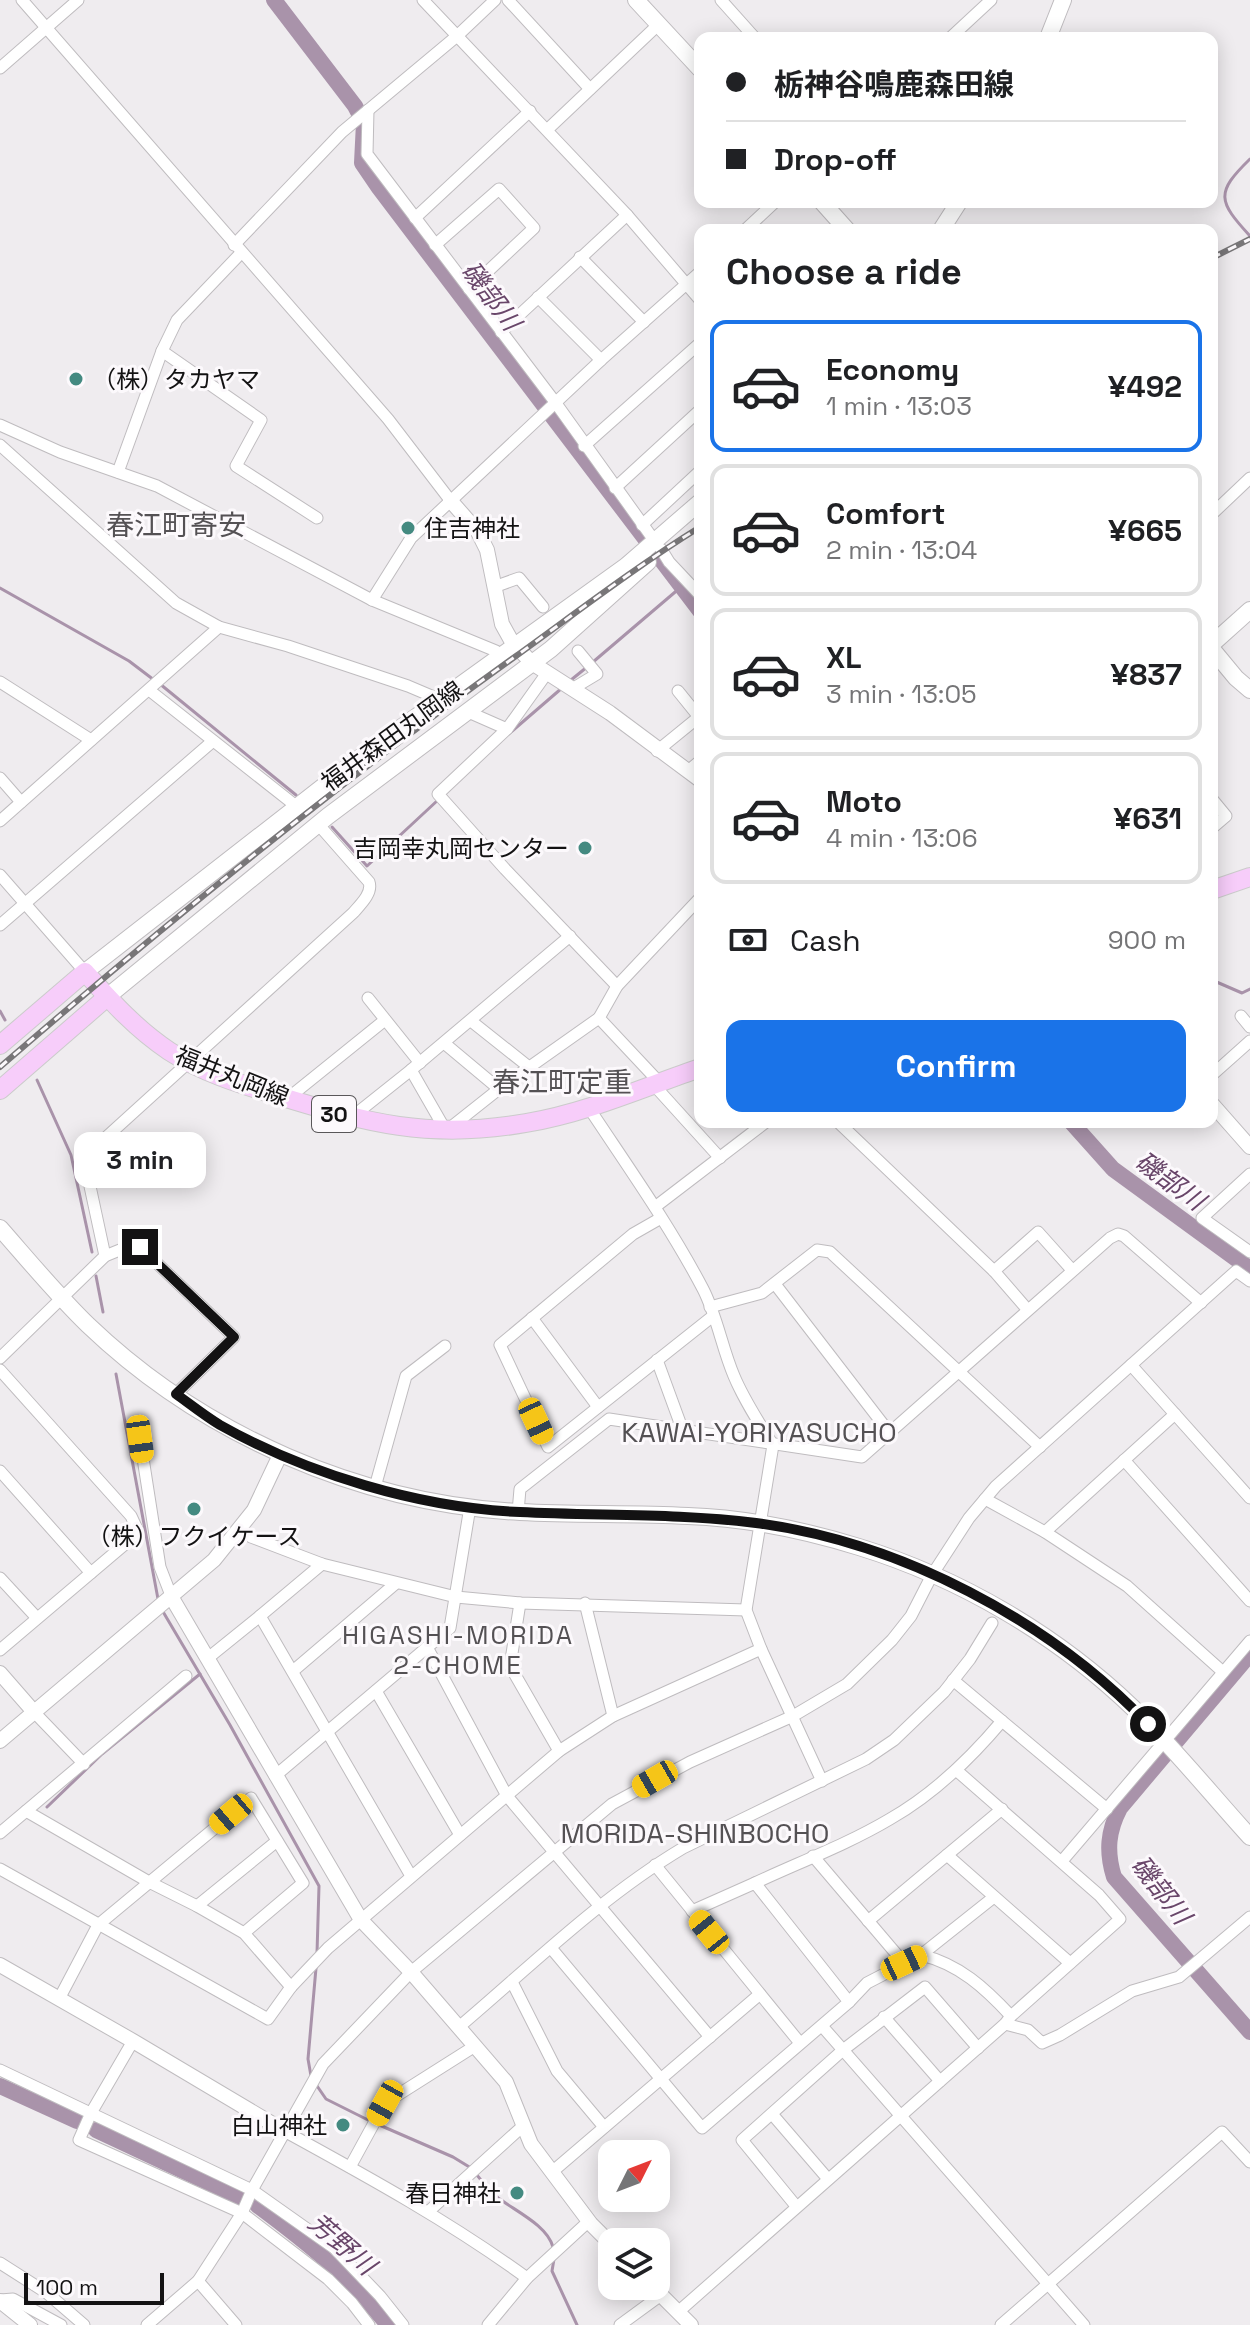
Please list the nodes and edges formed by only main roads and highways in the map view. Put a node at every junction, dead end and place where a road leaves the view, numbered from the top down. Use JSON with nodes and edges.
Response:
{"nodes":[{"id":1,"x":636,"y":0,"type":"edge"},
{"id":2,"x":1063,"y":0,"type":"edge"},
{"id":3,"x":1050,"y":32,"type":"edge"},
{"id":4,"x":694,"y":62,"type":"edge"},
{"id":5,"x":827,"y":208,"type":"edge"},
{"id":6,"x":842,"y":224,"type":"edge"},
{"id":7,"x":694,"y":508,"type":"edge"},
{"id":8,"x":694,"y":518,"type":"edge"},
{"id":9,"x":654,"y":550,"type":"junction"},
{"id":10,"x":1250,"y":610,"type":"edge"},
{"id":11,"x":1218,"y":641,"type":"edge"},
{"id":12,"x":1218,"y":655,"type":"edge"},
{"id":13,"x":1250,"y":690,"type":"edge"},
{"id":14,"x":1250,"y":877,"type":"edge"},
{"id":15,"x":1218,"y":888,"type":"edge"},
{"id":16,"x":85,"y":972,"type":"junction"},
{"id":17,"x":107,"y":997,"type":"junction"},
{"id":18,"x":0,"y":1045,"type":"edge"},
{"id":19,"x":694,"y":1070,"type":"edge"},
{"id":20,"x":0,"y":1090,"type":"edge"},
{"id":21,"x":0,"y":1228,"type":"edge"},
{"id":22,"x":1250,"y":1837,"type":"edge"}],
"edges":[{"from":1,"to":4,"type":"main road"},
{"from":2,"to":3,"type":"main road"},
{"from":5,"to":6,"type":"main road"},
{"from":7,"to":9,"type":"main road","name":"福井森田丸岡線"},
{"from":8,"to":9,"type":"main road","name":"福井森田丸岡線"},
{"from":9,"to":16,"type":"main road","name":"福井森田丸岡線"},
{"from":9,"to":17,"type":"main road","name":"福井森田丸岡線"},
{"from":10,"to":11,"type":"main road"},
{"from":12,"to":13,"type":"main road"},
{"from":14,"to":15,"type":"main road"},
{"from":16,"to":17,"type":"main road","name":"福井丸岡線","number":"30"},
{"from":16,"to":18,"type":"main road"},
{"from":17,"to":19,"type":"main road","name":"福井丸岡線","number":"30"},
{"from":17,"to":20,"type":"main road"},
{"from":21,"to":22,"type":"main road"}]}
